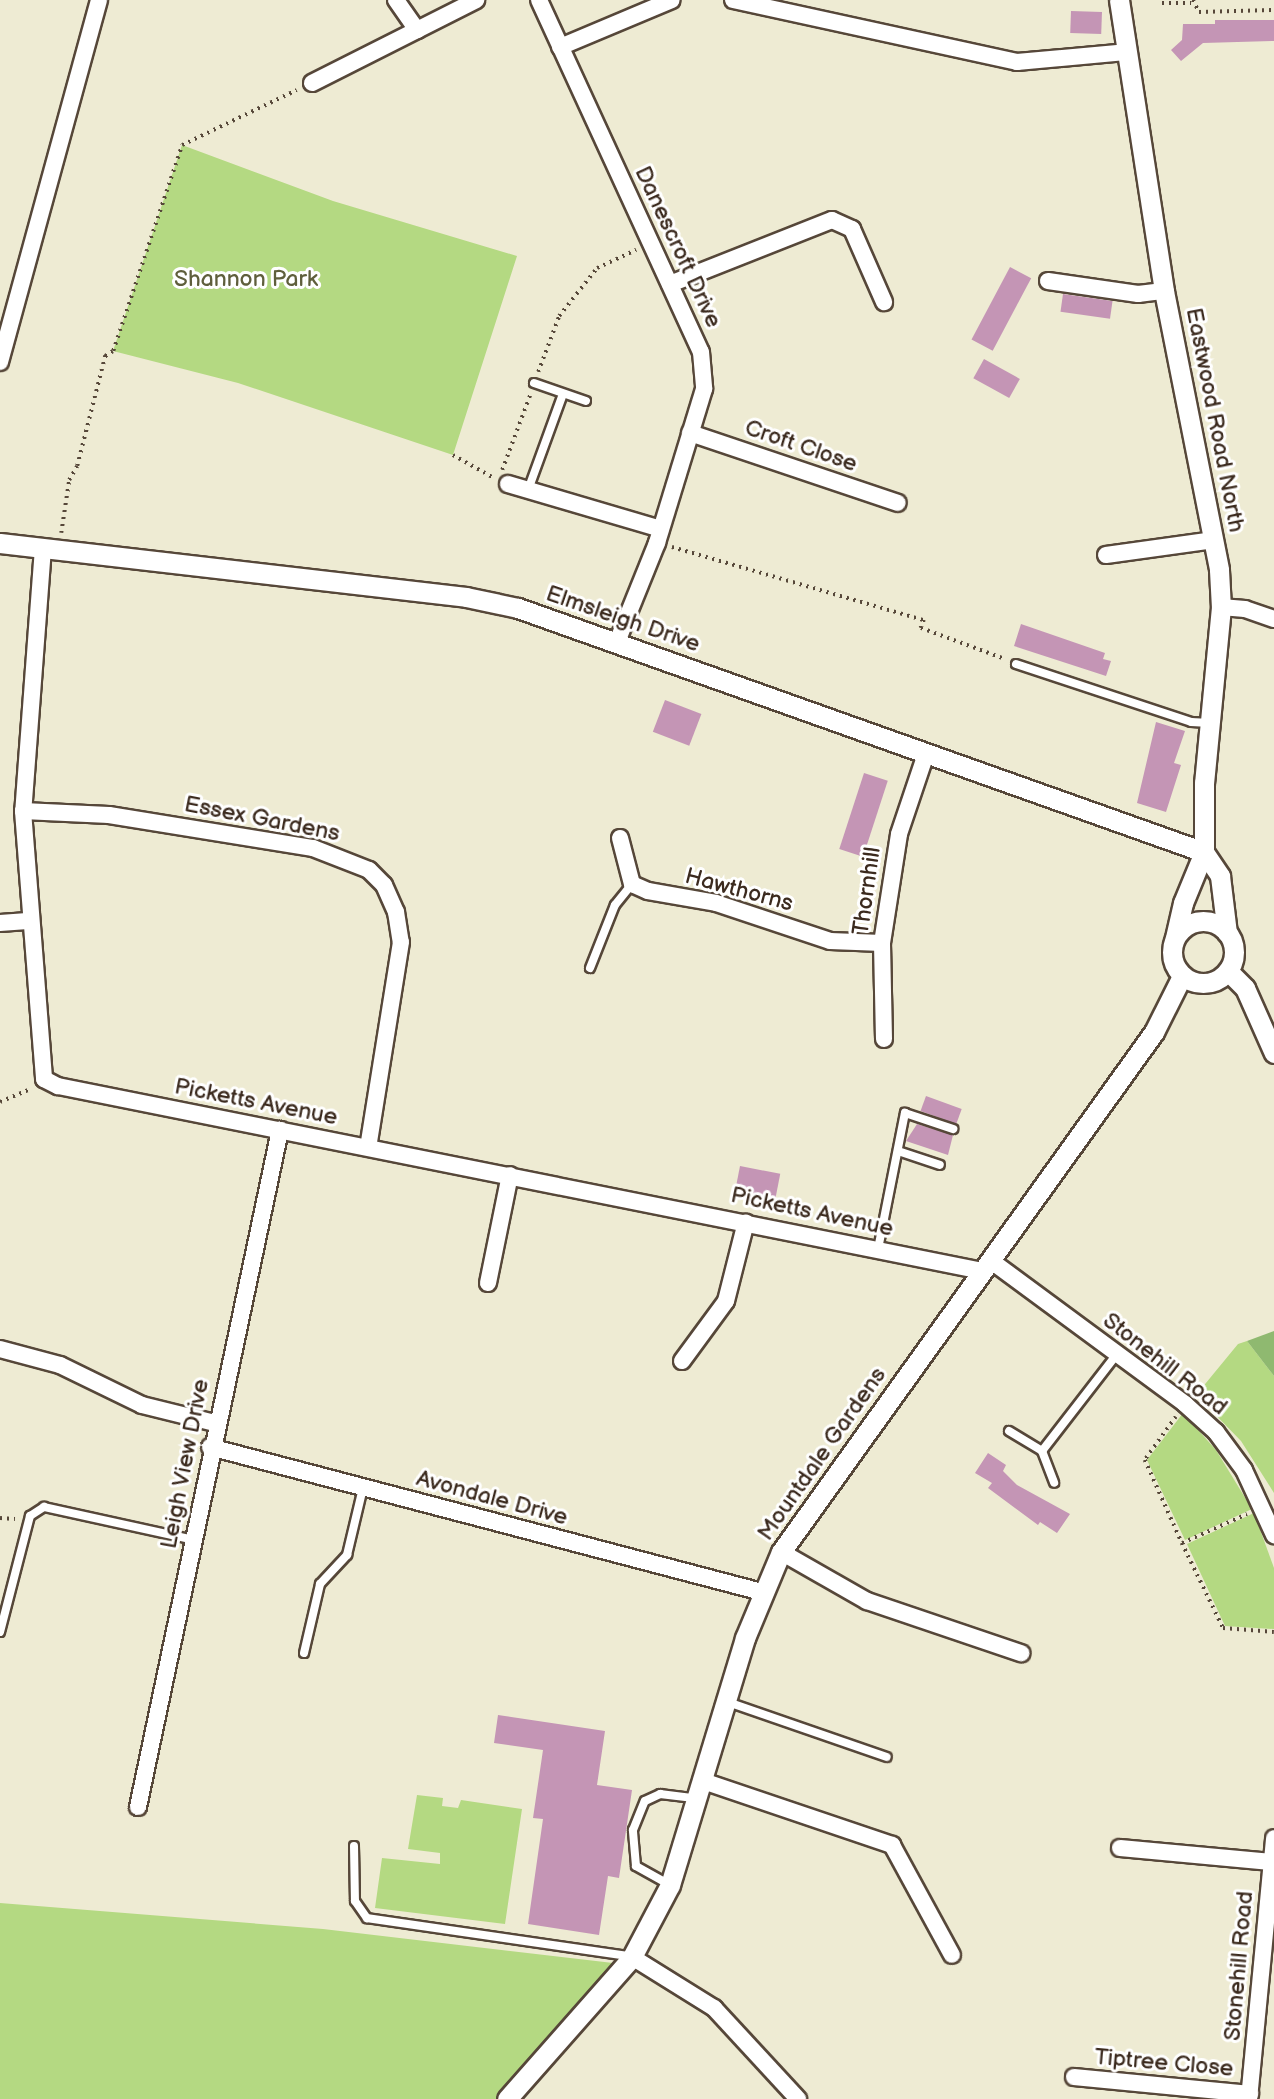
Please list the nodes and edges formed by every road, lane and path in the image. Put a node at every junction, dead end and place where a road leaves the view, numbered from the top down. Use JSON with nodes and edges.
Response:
{"nodes":[{"id":1,"x":99,"y":0,"type":"edge"},
{"id":2,"x":396,"y":0,"type":"edge"},
{"id":3,"x":476,"y":0,"type":"edge"},
{"id":4,"x":539,"y":0,"type":"edge"},
{"id":5,"x":672,"y":0,"type":"edge"},
{"id":6,"x":733,"y":0,"type":"edge"},
{"id":7,"x":1119,"y":0,"type":"edge"},
{"id":8,"x":1192,"y":1,"type":"edge"},
{"id":9,"x":1162,"y":3,"type":"dead end"},
{"id":10,"x":1274,"y":10,"type":"edge"},
{"id":11,"x":417,"y":30,"type":"junction"},
{"id":12,"x":560,"y":47,"type":"junction"},
{"id":13,"x":1126,"y":52,"type":"junction"},
{"id":14,"x":312,"y":83,"type":"joint"},
{"id":15,"x":651,"y":243,"type":"junction"},
{"id":16,"x":1048,"y":281,"type":"dead end"},
{"id":17,"x":670,"y":284,"type":"junction"},
{"id":18,"x":1164,"y":291,"type":"junction"},
{"id":19,"x":884,"y":302,"type":"dead end"},
{"id":20,"x":0,"y":362,"type":"edge"},
{"id":21,"x":534,"y":383,"type":"junction"},
{"id":22,"x":563,"y":394,"type":"junction"},
{"id":23,"x":586,"y":401,"type":"dead end"},
{"id":24,"x":690,"y":433,"type":"junction"},
{"id":25,"x":453,"y":455,"type":"dead end"},
{"id":26,"x":508,"y":484,"type":"dead end"},
{"id":27,"x":528,"y":490,"type":"junction"},
{"id":28,"x":898,"y":503,"type":"dead end"},
{"id":29,"x":659,"y":536,"type":"junction"},
{"id":30,"x":1214,"y":540,"type":"junction"},
{"id":31,"x":0,"y":543,"type":"edge"},
{"id":32,"x":51,"y":548,"type":"junction"},
{"id":33,"x":1106,"y":555,"type":"dead end"},
{"id":34,"x":1221,"y":607,"type":"junction"},
{"id":35,"x":1274,"y":619,"type":"edge"},
{"id":36,"x":617,"y":642,"type":"junction"},
{"id":37,"x":1016,"y":664,"type":"joint"},
{"id":38,"x":1213,"y":723,"type":"junction"},
{"id":39,"x":926,"y":754,"type":"junction"},
{"id":40,"x":23,"y":811,"type":"junction"},
{"id":41,"x":620,"y":838,"type":"dead end"},
{"id":42,"x":1204,"y":852,"type":"junction"},
{"id":43,"x":632,"y":884,"type":"junction"},
{"id":44,"x":31,"y":921,"type":"junction"},
{"id":45,"x":0,"y":923,"type":"edge"},
{"id":46,"x":1227,"y":933,"type":"junction"},
{"id":47,"x":1175,"y":937,"type":"junction"},
{"id":48,"x":882,"y":943,"type":"junction"},
{"id":49,"x":590,"y":968,"type":"dead end"},
{"id":50,"x":1228,"y":971,"type":"junction"},
{"id":51,"x":1182,"y":975,"type":"junction"},
{"id":52,"x":884,"y":1039,"type":"dead end"},
{"id":53,"x":1274,"y":1053,"type":"edge"},
{"id":54,"x":44,"y":1079,"type":"junction"},
{"id":55,"x":0,"y":1102,"type":"edge"},
{"id":56,"x":953,"y":1129,"type":"dead end"},
{"id":57,"x":281,"y":1130,"type":"junction"},
{"id":58,"x":368,"y":1147,"type":"junction"},
{"id":59,"x":898,"y":1151,"type":"junction"},
{"id":60,"x":940,"y":1165,"type":"dead end"},
{"id":61,"x":510,"y":1175,"type":"junction"},
{"id":62,"x":746,"y":1222,"type":"junction"},
{"id":63,"x":878,"y":1249,"type":"junction"},
{"id":64,"x":986,"y":1265,"type":"junction"},
{"id":65,"x":488,"y":1283,"type":"dead end"},
{"id":66,"x":0,"y":1349,"type":"edge"},
{"id":67,"x":1117,"y":1353,"type":"junction"},
{"id":68,"x":682,"y":1361,"type":"dead end"},
{"id":69,"x":1185,"y":1404,"type":"junction"},
{"id":70,"x":215,"y":1423,"type":"junction"},
{"id":71,"x":1009,"y":1431,"type":"dead end"},
{"id":72,"x":210,"y":1447,"type":"junction"},
{"id":73,"x":1042,"y":1451,"type":"junction"},
{"id":74,"x":1054,"y":1483,"type":"dead end"},
{"id":75,"x":363,"y":1488,"type":"junction"},
{"id":76,"x":1263,"y":1507,"type":"junction"},
{"id":77,"x":1274,"y":1535,"type":"edge"},
{"id":78,"x":194,"y":1540,"type":"junction"},
{"id":79,"x":1182,"y":1544,"type":"junction"},
{"id":80,"x":781,"y":1552,"type":"junction"},
{"id":81,"x":762,"y":1592,"type":"junction"},
{"id":82,"x":1,"y":1622,"type":"edge"},
{"id":83,"x":0,"y":1632,"type":"edge"},
{"id":84,"x":1274,"y":1632,"type":"edge"},
{"id":85,"x":304,"y":1653,"type":"dead end"},
{"id":86,"x":1021,"y":1653,"type":"dead end"},
{"id":87,"x":725,"y":1701,"type":"junction"},
{"id":88,"x":887,"y":1757,"type":"dead end"},
{"id":89,"x":701,"y":1790,"type":"junction"},
{"id":90,"x":138,"y":1807,"type":"dead end"},
{"id":91,"x":1274,"y":1838,"type":"edge"},
{"id":92,"x":354,"y":1846,"type":"dead end"},
{"id":93,"x":1120,"y":1848,"type":"dead end"},
{"id":94,"x":1272,"y":1862,"type":"junction"},
{"id":95,"x":670,"y":1885,"type":"junction"},
{"id":96,"x":952,"y":1955,"type":"dead end"},
{"id":97,"x":632,"y":1957,"type":"junction"},
{"id":98,"x":1074,"y":2077,"type":"dead end"},
{"id":99,"x":1250,"y":2096,"type":"edge"},
{"id":100,"x":507,"y":2099,"type":"edge"},
{"id":101,"x":798,"y":2099,"type":"edge"}],
"edges":[{"from":1,"to":20,"type":"street"},
{"from":2,"to":11,"type":"street"},
{"from":3,"to":11,"type":"street"},
{"from":4,"to":12,"type":"street","name":"Danescroft Drive"},
{"from":5,"to":12,"type":"street"},
{"from":6,"to":13,"type":"street"},
{"from":7,"to":13,"type":"street","name":"Eastwood Road North"},
{"from":8,"to":9,"type":"path"},
{"from":8,"to":10,"type":"path"},
{"from":11,"to":14,"type":"street"},
{"from":12,"to":15,"type":"street","name":"Danescroft Drive"},
{"from":13,"to":18,"type":"street","name":"Eastwood Road North"},
{"from":14,"to":32,"type":"path"},
{"from":15,"to":17,"type":"street","name":"Danescroft Drive"},
{"from":15,"to":21,"type":"path"},
{"from":16,"to":18,"type":"street"},
{"from":17,"to":19,"type":"street"},
{"from":17,"to":24,"type":"street","name":"Danescroft Drive"},
{"from":18,"to":30,"type":"street","name":"Eastwood Road North"},
{"from":21,"to":22,"type":"lane"},
{"from":21,"to":25,"type":"path"},
{"from":22,"to":23,"type":"lane"},
{"from":22,"to":27,"type":"lane"},
{"from":24,"to":28,"type":"street","name":"Croft Close"},
{"from":24,"to":29,"type":"street","name":"Danescroft Drive"},
{"from":26,"to":27,"type":"street"},
{"from":27,"to":29,"type":"street"},
{"from":29,"to":36,"type":"street","name":"Danescroft Drive"},
{"from":29,"to":37,"type":"path"},
{"from":30,"to":33,"type":"street"},
{"from":30,"to":34,"type":"street","name":"Eastwood Road North"},
{"from":31,"to":32,"type":"street","name":"Elmsleigh Drive"},
{"from":32,"to":36,"type":"street","name":"Elmsleigh Drive"},
{"from":32,"to":40,"type":"street"},
{"from":34,"to":35,"type":"street"},
{"from":34,"to":38,"type":"street","name":"Eastwood Road North"},
{"from":36,"to":39,"type":"street","name":"Elmsleigh Drive"},
{"from":37,"to":38,"type":"lane"},
{"from":38,"to":42,"type":"street","name":"Eastwood Road North"},
{"from":39,"to":42,"type":"street","name":"Elmsleigh Drive"},
{"from":39,"to":48,"type":"street","name":"Thornhill"},
{"from":40,"to":44,"type":"street"},
{"from":40,"to":58,"type":"street","name":"Essex Gardens"},
{"from":41,"to":43,"type":"street"},
{"from":42,"to":46,"type":"street","name":"Eastwood Road North"},
{"from":42,"to":47,"type":"street","name":"Eastwood Road North"},
{"from":43,"to":48,"type":"street","name":"Hawthorns"},
{"from":43,"to":49,"type":"lane"},
{"from":44,"to":45,"type":"street"},
{"from":44,"to":54,"type":"street"},
{"from":46,"to":47,"type":"street"},
{"from":46,"to":50,"type":"street"},
{"from":47,"to":51,"type":"street"},
{"from":48,"to":52,"type":"street","name":"Thornhill"},
{"from":50,"to":51,"type":"street"},
{"from":50,"to":53,"type":"street"},
{"from":51,"to":64,"type":"street","name":"Mountdale Gardens"},
{"from":54,"to":55,"type":"path"},
{"from":54,"to":57,"type":"street","name":"Picketts Avenue"},
{"from":56,"to":59,"type":"lane"},
{"from":57,"to":58,"type":"street","name":"Picketts Avenue"},
{"from":57,"to":70,"type":"street","name":"Leigh View Drive"},
{"from":58,"to":61,"type":"street","name":"Picketts Avenue"},
{"from":59,"to":60,"type":"lane"},
{"from":59,"to":63,"type":"lane"},
{"from":61,"to":62,"type":"street","name":"Picketts Avenue"},
{"from":61,"to":65,"type":"street"},
{"from":62,"to":63,"type":"street","name":"Picketts Avenue"},
{"from":62,"to":68,"type":"street"},
{"from":63,"to":64,"type":"street","name":"Picketts Avenue"},
{"from":64,"to":67,"type":"street","name":"Stonehill Road"},
{"from":64,"to":80,"type":"street","name":"Mountdale Gardens"},
{"from":66,"to":70,"type":"street"},
{"from":67,"to":69,"type":"street","name":"Stonehill Road"},
{"from":67,"to":73,"type":"lane"},
{"from":69,"to":76,"type":"street","name":"Stonehill Road"},
{"from":69,"to":79,"type":"path"},
{"from":70,"to":72,"type":"street","name":"Leigh View Drive"},
{"from":71,"to":73,"type":"lane"},
{"from":72,"to":75,"type":"street","name":"Avondale Drive"},
{"from":72,"to":78,"type":"street","name":"Leigh View Drive"},
{"from":73,"to":74,"type":"lane"},
{"from":75,"to":81,"type":"street","name":"Avondale Drive"},
{"from":75,"to":85,"type":"lane"},
{"from":76,"to":77,"type":"street","name":"Stonehill Road"},
{"from":76,"to":79,"type":"path"},
{"from":78,"to":82,"type":"lane"},
{"from":78,"to":90,"type":"street","name":"Leigh View Drive"},
{"from":79,"to":84,"type":"path"},
{"from":80,"to":81,"type":"street","name":"Mountdale Gardens"},
{"from":80,"to":86,"type":"street"},
{"from":81,"to":87,"type":"street","name":"Mountdale Gardens"},
{"from":82,"to":83,"type":"lane"},
{"from":87,"to":88,"type":"lane"},
{"from":87,"to":89,"type":"street","name":"Mountdale Gardens"},
{"from":89,"to":95,"type":"street","name":"Mountdale Gardens"},
{"from":89,"to":95,"type":"lane"},
{"from":89,"to":96,"type":"street"},
{"from":91,"to":94,"type":"street","name":"Stonehill Road"},
{"from":92,"to":97,"type":"lane"},
{"from":93,"to":94,"type":"street"},
{"from":94,"to":99,"type":"street","name":"Stonehill Road"},
{"from":95,"to":97,"type":"street","name":"Mountdale Gardens"},
{"from":97,"to":100,"type":"street","name":"Mountdale Gardens"},
{"from":97,"to":101,"type":"street"},
{"from":98,"to":99,"type":"street","name":"Tiptree Close"}]}
